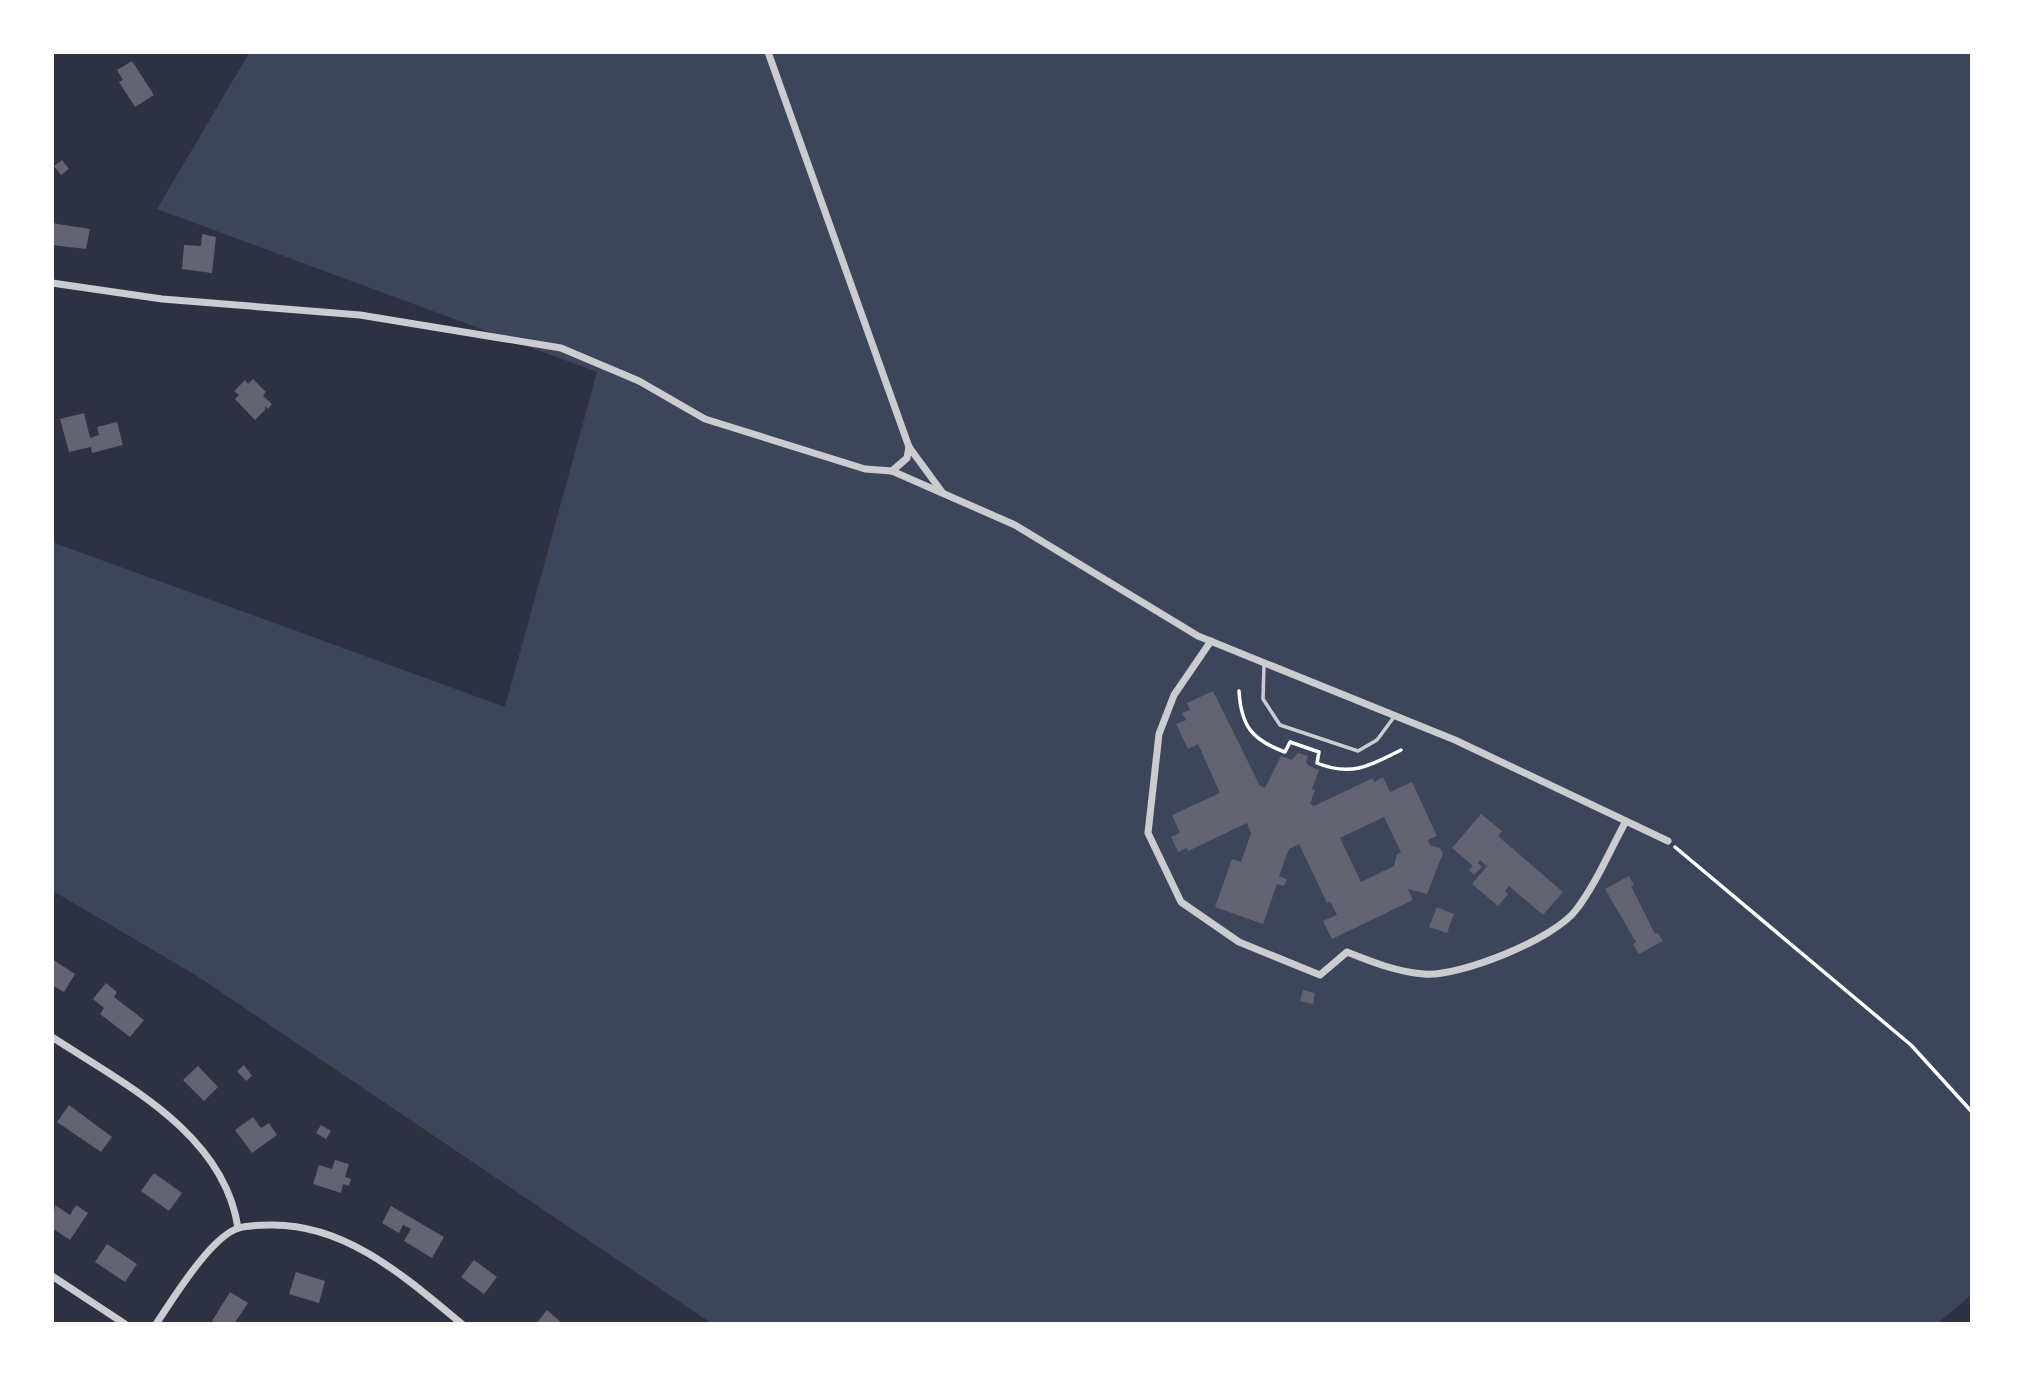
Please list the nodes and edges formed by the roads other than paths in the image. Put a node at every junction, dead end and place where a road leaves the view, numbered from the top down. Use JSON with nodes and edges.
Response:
{"nodes":[{"id":1,"x":768,"y":52,"type":"edge"},
{"id":2,"x":52,"y":283,"type":"edge"},
{"id":3,"x":909,"y":447,"type":"junction"},
{"id":4,"x":892,"y":471,"type":"junction"},
{"id":5,"x":942,"y":492,"type":"junction"},
{"id":6,"x":1211,"y":641,"type":"junction"},
{"id":7,"x":1264,"y":663,"type":"junction"},
{"id":8,"x":1395,"y":716,"type":"junction"},
{"id":9,"x":1626,"y":821,"type":"junction"},
{"id":10,"x":1668,"y":841,"type":"road end"},
{"id":11,"x":52,"y":1037,"type":"edge"},
{"id":12,"x":238,"y":1228,"type":"junction"},
{"id":13,"x":52,"y":1276,"type":"edge"},
{"id":14,"x":125,"y":1324,"type":"edge"},
{"id":15,"x":156,"y":1324,"type":"edge"},
{"id":16,"x":462,"y":1324,"type":"edge"}],
"edges":[{"from":1,"to":3,"type":"street"},
{"from":2,"to":4,"type":"street"},
{"from":3,"to":4,"type":"street"},
{"from":3,"to":5,"type":"street"},
{"from":4,"to":5,"type":"street"},
{"from":5,"to":6,"type":"street"},
{"from":6,"to":7,"type":"street"},
{"from":6,"to":9,"type":"street"},
{"from":7,"to":8,"type":"street"},
{"from":7,"to":8,"type":"lane"},
{"from":8,"to":9,"type":"street"},
{"from":9,"to":10,"type":"street"},
{"from":11,"to":12,"type":"street"},
{"from":12,"to":15,"type":"street"},
{"from":12,"to":16,"type":"street"},
{"from":13,"to":14,"type":"street"}]}
